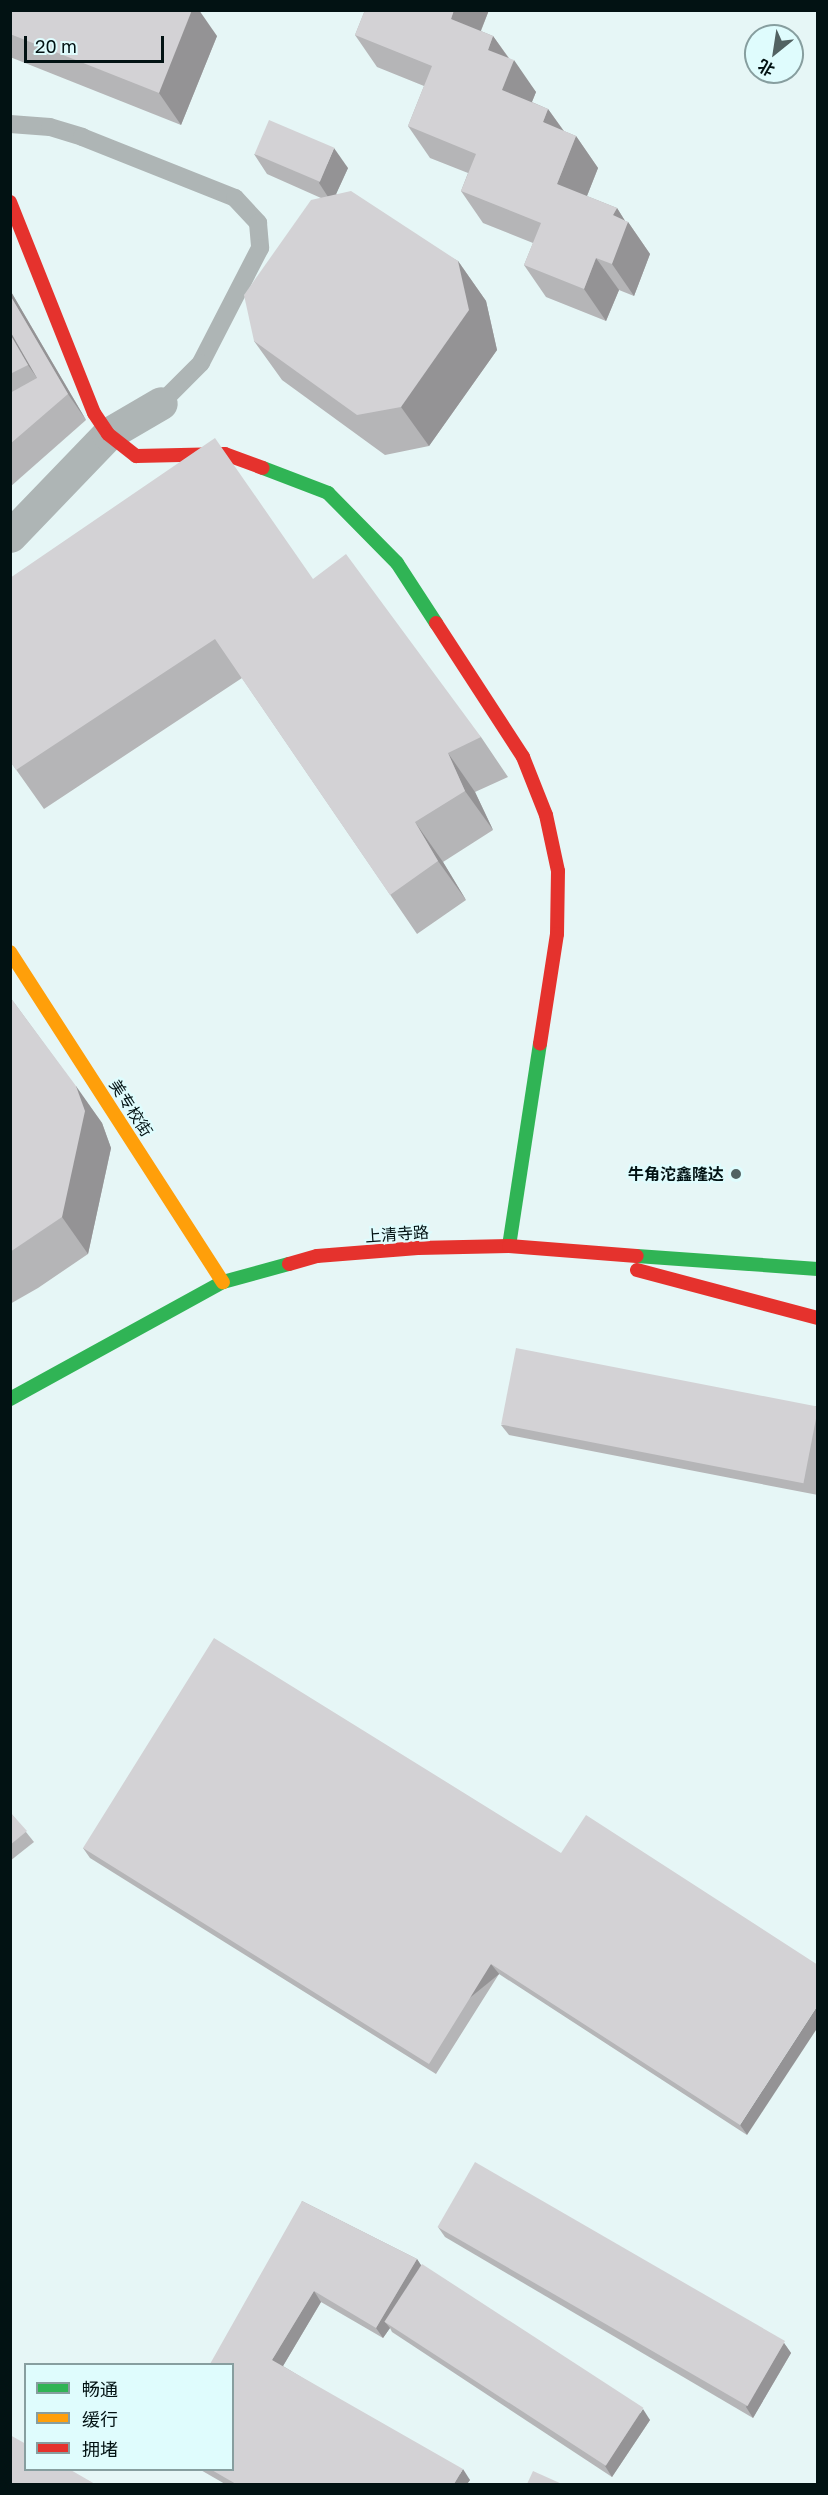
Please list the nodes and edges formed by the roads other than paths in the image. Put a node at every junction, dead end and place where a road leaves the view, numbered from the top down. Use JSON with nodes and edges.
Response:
{"nodes":[{"id":1,"x":10,"y":124,"type":"edge"},
{"id":2,"x":10,"y":202,"type":"edge"},
{"id":3,"x":162,"y":403,"type":"joint"},
{"id":4,"x":108,"y":434,"type":"junction"},
{"id":5,"x":10,"y":536,"type":"edge"},
{"id":6,"x":10,"y":952,"type":"edge"},
{"id":7,"x":509,"y":1246,"type":"junction"},
{"id":8,"x":569,"y":1251,"type":"junction"},
{"id":9,"x":818,"y":1269,"type":"edge"},
{"id":10,"x":223,"y":1282,"type":"junction"},
{"id":11,"x":818,"y":1318,"type":"edge"},
{"id":12,"x":10,"y":1399,"type":"edge"}],
"edges":[{"from":1,"to":3,"type":"lane"},
{"from":2,"to":4,"type":"street"},
{"from":3,"to":4,"type":"street"},
{"from":4,"to":5,"type":"street"},
{"from":4,"to":7,"type":"street"},
{"from":6,"to":10,"type":"street","name":"美专校街"},
{"from":7,"to":8,"type":"street","name":"上清寺路"},
{"from":7,"to":10,"type":"street","name":"上清寺路"},
{"from":8,"to":9,"type":"street","name":"上清寺路"},
{"from":8,"to":11,"type":"street"},
{"from":10,"to":12,"type":"street","name":"上清寺路"}]}
